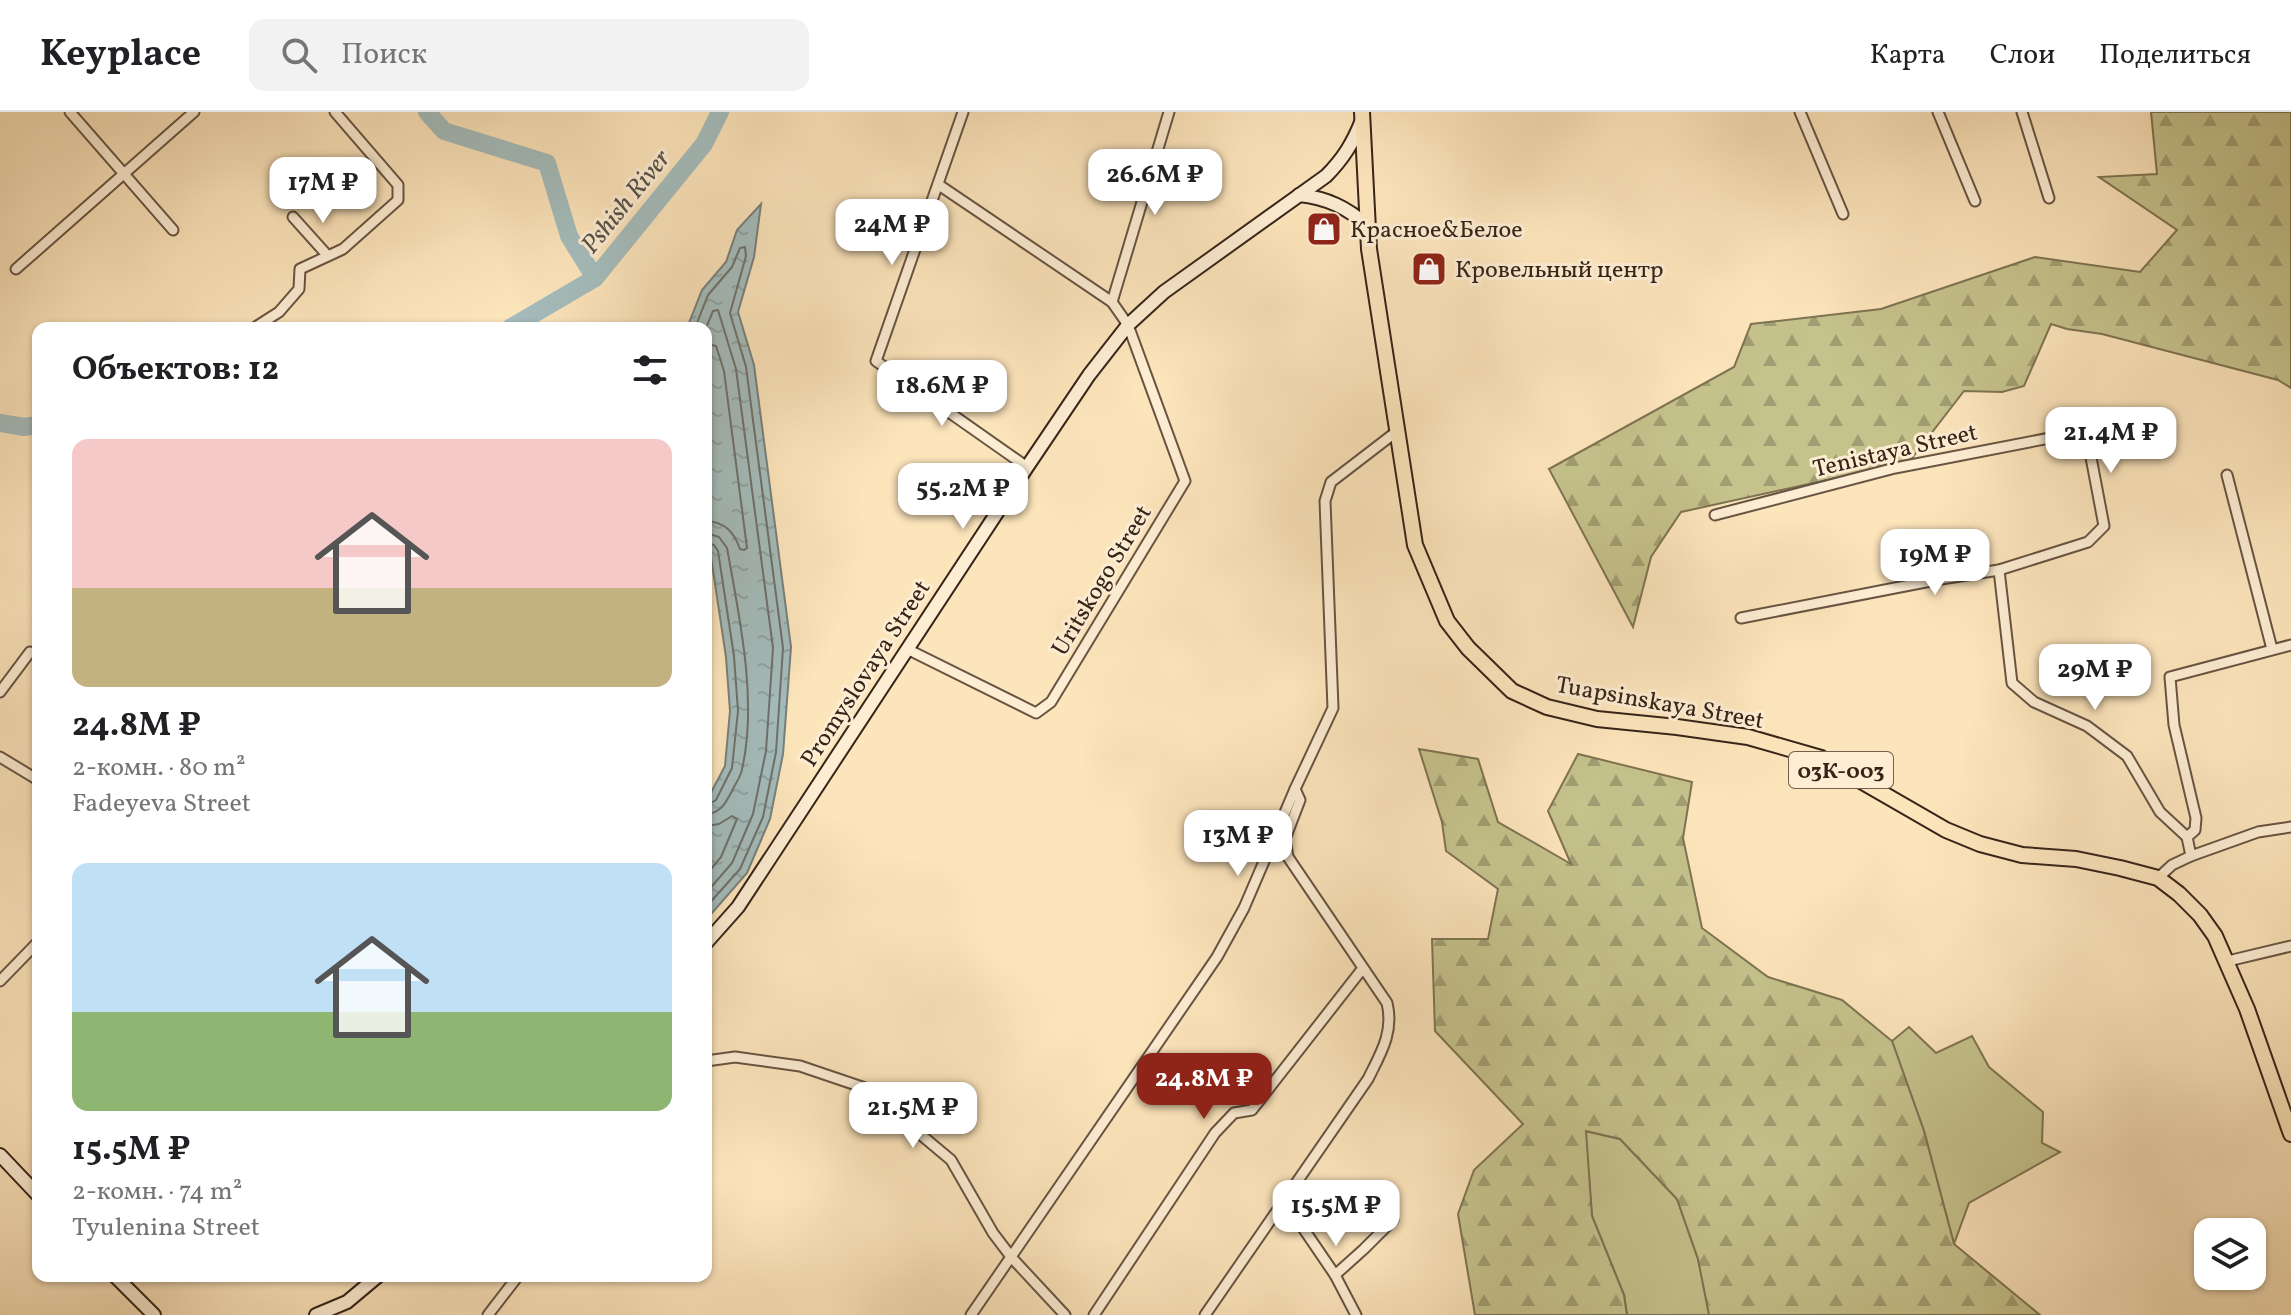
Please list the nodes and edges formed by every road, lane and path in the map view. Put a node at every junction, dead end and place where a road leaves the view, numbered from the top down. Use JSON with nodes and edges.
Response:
{"nodes":[{"id":1,"x":70,"y":112,"type":"edge"},
{"id":2,"x":194,"y":112,"type":"edge"},
{"id":3,"x":335,"y":112,"type":"edge"},
{"id":4,"x":963,"y":112,"type":"edge"},
{"id":5,"x":1169,"y":112,"type":"edge"},
{"id":6,"x":1800,"y":112,"type":"edge"},
{"id":7,"x":1938,"y":112,"type":"edge"},
{"id":8,"x":2022,"y":112,"type":"edge"},
{"id":9,"x":1362,"y":116,"type":"edge"},
{"id":10,"x":122,"y":173,"type":"junction"},
{"id":11,"x":939,"y":185,"type":"junction"},
{"id":12,"x":1299,"y":195,"type":"junction"},
{"id":13,"x":2049,"y":198,"type":"dead end"},
{"id":14,"x":1975,"y":201,"type":"dead end"},
{"id":15,"x":1843,"y":214,"type":"dead end"},
{"id":16,"x":293,"y":217,"type":"dead end"},
{"id":17,"x":1368,"y":226,"type":"junction"},
{"id":18,"x":173,"y":230,"type":"dead end"},
{"id":19,"x":328,"y":256,"type":"junction"},
{"id":20,"x":16,"y":269,"type":"dead end"},
{"id":21,"x":1112,"y":302,"type":"junction"},
{"id":22,"x":263,"y":322,"type":"edge"},
{"id":23,"x":1128,"y":325,"type":"junction"},
{"id":24,"x":1396,"y":432,"type":"junction"},
{"id":25,"x":1027,"y":467,"type":"junction"},
{"id":26,"x":2227,"y":475,"type":"dead end"},
{"id":27,"x":1715,"y":515,"type":"dead end"},
{"id":28,"x":1999,"y":570,"type":"junction"},
{"id":29,"x":1741,"y":618,"type":"dead end"},
{"id":30,"x":2291,"y":645,"type":"edge"},
{"id":31,"x":907,"y":649,"type":"junction"},
{"id":32,"x":2272,"y":649,"type":"junction"},
{"id":33,"x":30,"y":652,"type":"dead end"},
{"id":34,"x":0,"y":692,"type":"edge"},
{"id":35,"x":0,"y":757,"type":"edge"},
{"id":36,"x":32,"y":776,"type":"edge"},
{"id":37,"x":1295,"y":789,"type":"junction"},
{"id":38,"x":2291,"y":827,"type":"edge"},
{"id":39,"x":2187,"y":837,"type":"junction"},
{"id":40,"x":2191,"y":856,"type":"junction"},
{"id":41,"x":2158,"y":878,"type":"junction"},
{"id":42,"x":712,"y":936,"type":"edge"},
{"id":43,"x":2291,"y":946,"type":"edge"},
{"id":44,"x":32,"y":948,"type":"edge"},
{"id":45,"x":2228,"y":961,"type":"junction"},
{"id":46,"x":1363,"y":968,"type":"junction"},
{"id":47,"x":0,"y":981,"type":"edge"},
{"id":48,"x":712,"y":1060,"type":"edge"},
{"id":49,"x":2291,"y":1134,"type":"edge"},
{"id":50,"x":0,"y":1155,"type":"edge"},
{"id":51,"x":32,"y":1189,"type":"edge"},
{"id":52,"x":1284,"y":1200,"type":"junction"},
{"id":53,"x":1393,"y":1220,"type":"dead end"},
{"id":54,"x":1012,"y":1258,"type":"junction"},
{"id":55,"x":1335,"y":1275,"type":"junction"},
{"id":56,"x":121,"y":1282,"type":"edge"},
{"id":57,"x":371,"y":1282,"type":"edge"},
{"id":58,"x":513,"y":1282,"type":"edge"},
{"id":59,"x":1352,"y":1313,"type":"edge"},
{"id":60,"x":154,"y":1315,"type":"edge"},
{"id":61,"x":316,"y":1315,"type":"edge"},
{"id":62,"x":488,"y":1315,"type":"edge"},
{"id":63,"x":971,"y":1315,"type":"edge"},
{"id":64,"x":1065,"y":1315,"type":"edge"},
{"id":65,"x":1094,"y":1315,"type":"edge"},
{"id":66,"x":1205,"y":1315,"type":"edge"}],
"edges":[{"from":1,"to":10,"type":"street"},
{"from":2,"to":10,"type":"street"},
{"from":3,"to":19,"type":"street"},
{"from":4,"to":11,"type":"street"},
{"from":5,"to":21,"type":"street"},
{"from":6,"to":15,"type":"street"},
{"from":7,"to":14,"type":"street"},
{"from":8,"to":13,"type":"street"},
{"from":9,"to":12,"type":"main road","name":"Promyslovaya Street"},
{"from":9,"to":17,"type":"main road","number":"03К-003"},
{"from":10,"to":18,"type":"street"},
{"from":10,"to":20,"type":"street"},
{"from":11,"to":21,"type":"street"},
{"from":11,"to":25,"type":"street"},
{"from":12,"to":17,"type":"main road"},
{"from":12,"to":23,"type":"main road","name":"Promyslovaya Street"},
{"from":16,"to":19,"type":"street"},
{"from":17,"to":24,"type":"main road","number":"03К-003"},
{"from":19,"to":22,"type":"street"},
{"from":21,"to":23,"type":"street"},
{"from":23,"to":25,"type":"main road","name":"Promyslovaya Street"},
{"from":23,"to":31,"type":"street","name":"Uritskogo Street"},
{"from":24,"to":37,"type":"street"},
{"from":24,"to":41,"type":"main road","name":"Tuapsinskaya Street","number":"03К-003"},
{"from":25,"to":31,"type":"main road","name":"Promyslovaya Street"},
{"from":26,"to":32,"type":"street"},
{"from":27,"to":28,"type":"street","name":"Tenistaya Street"},
{"from":28,"to":29,"type":"street"},
{"from":28,"to":39,"type":"street"},
{"from":30,"to":32,"type":"street"},
{"from":31,"to":42,"type":"main road","name":"Promyslovaya Street"},
{"from":32,"to":39,"type":"street"},
{"from":33,"to":34,"type":"street"},
{"from":35,"to":36,"type":"street"},
{"from":37,"to":46,"type":"street"},
{"from":37,"to":54,"type":"street"},
{"from":38,"to":40,"type":"street"},
{"from":39,"to":40,"type":"street"},
{"from":40,"to":41,"type":"street"},
{"from":41,"to":45,"type":"main road","name":"Tuapsinskaya Street","number":"03К-003"},
{"from":43,"to":45,"type":"street"},
{"from":44,"to":47,"type":"street"},
{"from":45,"to":49,"type":"main road","name":"Tuapsinskaya Street","number":"03К-003"},
{"from":46,"to":52,"type":"street"},
{"from":46,"to":65,"type":"street"},
{"from":48,"to":54,"type":"street"},
{"from":50,"to":51,"type":"main road"},
{"from":52,"to":55,"type":"street"},
{"from":52,"to":66,"type":"street"},
{"from":53,"to":55,"type":"street"},
{"from":54,"to":63,"type":"street"},
{"from":54,"to":64,"type":"street"},
{"from":55,"to":59,"type":"street"},
{"from":56,"to":60,"type":"main road"},
{"from":57,"to":61,"type":"main road"},
{"from":58,"to":62,"type":"street"}]}
